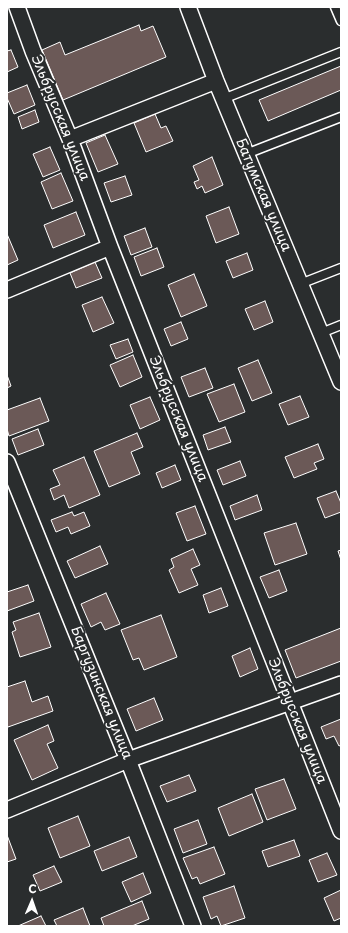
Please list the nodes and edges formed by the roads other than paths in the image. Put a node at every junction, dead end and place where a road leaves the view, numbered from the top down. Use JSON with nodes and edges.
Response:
{"nodes":[{"id":1,"x":17,"y":7,"type":"edge"},
{"id":2,"x":188,"y":7,"type":"edge"},
{"id":3,"x":335,"y":7,"type":"edge"},
{"id":4,"x":341,"y":22,"type":"edge"},
{"id":5,"x":341,"y":52,"type":"edge"},
{"id":6,"x":216,"y":81,"type":"junction"},
{"id":7,"x":223,"y":99,"type":"junction"},
{"id":8,"x":341,"y":117,"type":"edge"},
{"id":9,"x":70,"y":139,"type":"junction"},
{"id":10,"x":246,"y":154,"type":"junction"},
{"id":11,"x":110,"y":248,"type":"junction"},
{"id":12,"x":341,"y":268,"type":"edge"},
{"id":13,"x":300,"y":284,"type":"junction"},
{"id":14,"x":7,"y":290,"type":"edge"},
{"id":15,"x":341,"y":325,"type":"edge"},
{"id":16,"x":321,"y":333,"type":"junction"},
{"id":17,"x":341,"y":382,"type":"edge"},
{"id":18,"x":7,"y":462,"type":"edge"},
{"id":19,"x":341,"y":684,"type":"edge"},
{"id":20,"x":290,"y":702,"type":"junction"},
{"id":21,"x":128,"y":760,"type":"junction"},
{"id":22,"x":7,"y":810,"type":"edge"},
{"id":23,"x":341,"y":831,"type":"edge"},
{"id":24,"x":193,"y":926,"type":"edge"}],
"edges":[{"from":1,"to":9,"type":"street","name":"Эльбрусская улица"},
{"from":2,"to":6,"type":"street","name":"Батумская улица"},
{"from":3,"to":4,"type":"lane"},
{"from":5,"to":7,"type":"lane"},
{"from":6,"to":7,"type":"street","name":"Батумская улица"},
{"from":6,"to":9,"type":"street"},
{"from":7,"to":10,"type":"street","name":"Батумская улица"},
{"from":8,"to":10,"type":"lane"},
{"from":9,"to":11,"type":"street","name":"Эльбрусская улица"},
{"from":10,"to":13,"type":"street","name":"Батумская улица"},
{"from":11,"to":14,"type":"street"},
{"from":11,"to":20,"type":"street","name":"Эльбрусская улица"},
{"from":12,"to":13,"type":"lane"},
{"from":13,"to":16,"type":"street","name":"Батумская улица"},
{"from":15,"to":16,"type":"lane"},
{"from":16,"to":17,"type":"street","name":"Батумская улица"},
{"from":18,"to":21,"type":"street","name":"Баргузинская улица"},
{"from":19,"to":20,"type":"street"},
{"from":20,"to":21,"type":"street"},
{"from":20,"to":23,"type":"street","name":"Эльбрусская улица"},
{"from":21,"to":22,"type":"street"},
{"from":21,"to":24,"type":"street","name":"Баргузинская улица"}]}
